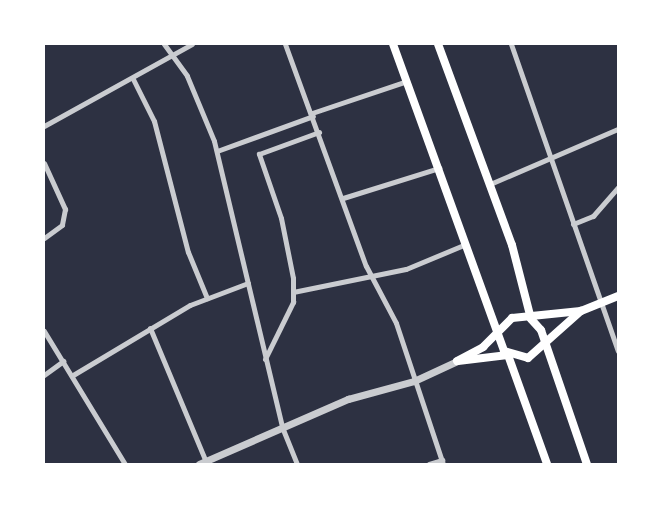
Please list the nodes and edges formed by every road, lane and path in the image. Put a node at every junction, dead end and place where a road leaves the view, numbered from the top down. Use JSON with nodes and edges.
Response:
{"nodes":[{"id":1,"x":164,"y":44,"type":"edge"},
{"id":2,"x":192,"y":44,"type":"edge"},
{"id":3,"x":285,"y":44,"type":"edge"},
{"id":4,"x":393,"y":44,"type":"edge"},
{"id":5,"x":438,"y":44,"type":"edge"},
{"id":6,"x":511,"y":44,"type":"edge"},
{"id":7,"x":173,"y":57,"type":"junction"},
{"id":8,"x":133,"y":79,"type":"junction"},
{"id":9,"x":407,"y":81,"type":"junction"},
{"id":10,"x":312,"y":115,"type":"junction"},
{"id":11,"x":44,"y":126,"type":"edge"},
{"id":12,"x":618,"y":129,"type":"edge"},
{"id":13,"x":319,"y":132,"type":"junction"},
{"id":14,"x":217,"y":151,"type":"junction"},
{"id":15,"x":550,"y":158,"type":"junction"},
{"id":16,"x":44,"y":163,"type":"edge"},
{"id":17,"x":439,"y":168,"type":"junction"},
{"id":18,"x":490,"y":184,"type":"junction"},
{"id":19,"x":618,"y":187,"type":"edge"},
{"id":20,"x":343,"y":198,"type":"junction"},
{"id":21,"x":573,"y":224,"type":"junction"},
{"id":22,"x":44,"y":238,"type":"edge"},
{"id":23,"x":466,"y":244,"type":"junction"},
{"id":24,"x":372,"y":276,"type":"junction"},
{"id":25,"x":248,"y":284,"type":"junction"},
{"id":26,"x":293,"y":292,"type":"junction"},
{"id":27,"x":618,"y":296,"type":"edge"},
{"id":28,"x":207,"y":298,"type":"junction"},
{"id":29,"x":600,"y":304,"type":"junction"},
{"id":30,"x":582,"y":311,"type":"junction"},
{"id":31,"x":531,"y":319,"type":"junction"},
{"id":32,"x":150,"y":328,"type":"junction"},
{"id":33,"x":44,"y":331,"type":"edge"},
{"id":34,"x":500,"y":333,"type":"junction"},
{"id":35,"x":542,"y":344,"type":"junction"},
{"id":36,"x":618,"y":351,"type":"edge"},
{"id":37,"x":508,"y":355,"type":"junction"},
{"id":38,"x":265,"y":359,"type":"junction"},
{"id":39,"x":63,"y":360,"type":"junction"},
{"id":40,"x":457,"y":361,"type":"junction"},
{"id":41,"x":44,"y":375,"type":"edge"},
{"id":42,"x":73,"y":375,"type":"junction"},
{"id":43,"x":414,"y":381,"type":"junction"},
{"id":44,"x":282,"y":427,"type":"junction"},
{"id":45,"x":443,"y":462,"type":"edge"},
{"id":46,"x":204,"y":464,"type":"edge"},
{"id":47,"x":125,"y":465,"type":"edge"},
{"id":48,"x":297,"y":465,"type":"edge"},
{"id":49,"x":429,"y":465,"type":"edge"},
{"id":50,"x":547,"y":465,"type":"edge"},
{"id":51,"x":587,"y":465,"type":"edge"}],
"edges":[{"from":1,"to":7,"type":"street"},
{"from":2,"to":7,"type":"street"},
{"from":3,"to":10,"type":"street"},
{"from":4,"to":9,"type":"main road"},
{"from":5,"to":18,"type":"main road"},
{"from":6,"to":15,"type":"street"},
{"from":7,"to":8,"type":"street"},
{"from":7,"to":14,"type":"street"},
{"from":8,"to":11,"type":"street"},
{"from":8,"to":28,"type":"street"},
{"from":9,"to":10,"type":"street"},
{"from":9,"to":17,"type":"main road"},
{"from":10,"to":13,"type":"street"},
{"from":10,"to":14,"type":"street"},
{"from":12,"to":15,"type":"street"},
{"from":13,"to":20,"type":"street"},
{"from":13,"to":26,"type":"street"},
{"from":14,"to":25,"type":"street"},
{"from":15,"to":18,"type":"street"},
{"from":15,"to":21,"type":"street"},
{"from":16,"to":22,"type":"street"},
{"from":17,"to":20,"type":"street"},
{"from":17,"to":23,"type":"main road"},
{"from":18,"to":31,"type":"main road"},
{"from":19,"to":21,"type":"street"},
{"from":20,"to":24,"type":"street"},
{"from":21,"to":29,"type":"street"},
{"from":23,"to":24,"type":"street"},
{"from":23,"to":34,"type":"main road"},
{"from":24,"to":26,"type":"street"},
{"from":24,"to":43,"type":"street"},
{"from":25,"to":28,"type":"street"},
{"from":25,"to":38,"type":"street"},
{"from":26,"to":38,"type":"street"},
{"from":27,"to":29,"type":"main road"},
{"from":28,"to":32,"type":"street"},
{"from":29,"to":30,"type":"main road"},
{"from":29,"to":36,"type":"street"},
{"from":30,"to":31,"type":"main road"},
{"from":30,"to":35,"type":"main road"},
{"from":31,"to":34,"type":"main road"},
{"from":31,"to":35,"type":"main road"},
{"from":32,"to":42,"type":"street"},
{"from":32,"to":46,"type":"street"},
{"from":33,"to":39,"type":"street"},
{"from":34,"to":37,"type":"main road"},
{"from":34,"to":40,"type":"main road"},
{"from":35,"to":37,"type":"main road"},
{"from":35,"to":51,"type":"main road"},
{"from":37,"to":40,"type":"main road"},
{"from":37,"to":50,"type":"main road"},
{"from":38,"to":44,"type":"street"},
{"from":39,"to":41,"type":"street"},
{"from":39,"to":42,"type":"street"},
{"from":40,"to":43,"type":"street"},
{"from":42,"to":47,"type":"street"},
{"from":43,"to":44,"type":"street"},
{"from":43,"to":45,"type":"street"},
{"from":44,"to":46,"type":"street"},
{"from":44,"to":48,"type":"street"},
{"from":45,"to":49,"type":"street"}]}
